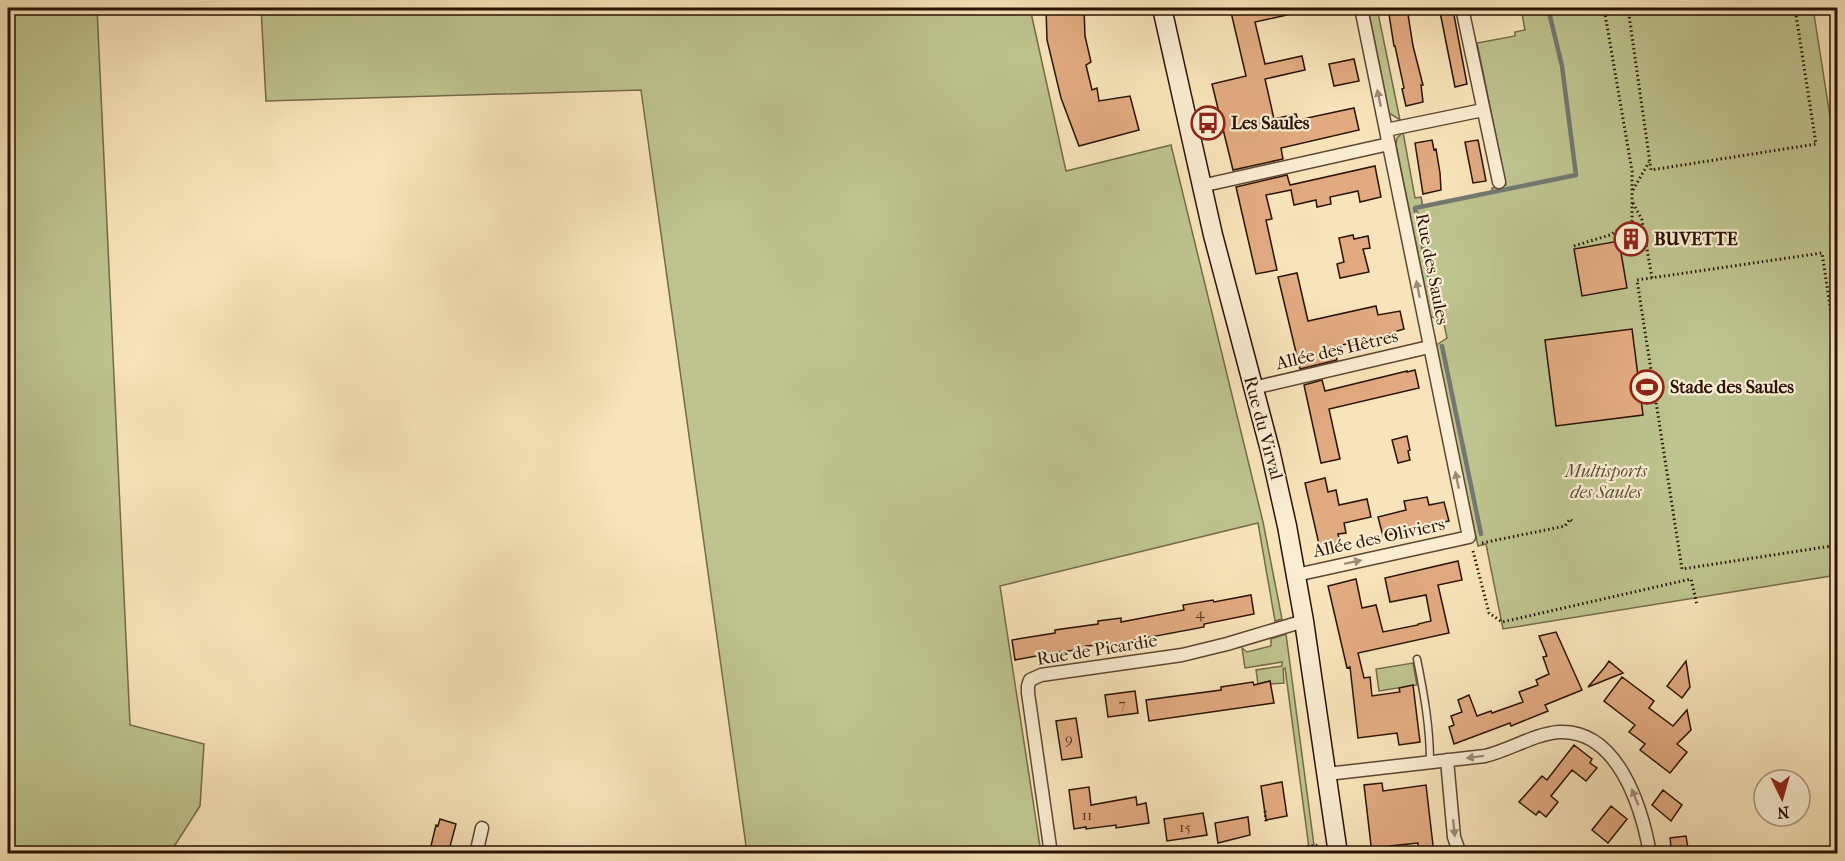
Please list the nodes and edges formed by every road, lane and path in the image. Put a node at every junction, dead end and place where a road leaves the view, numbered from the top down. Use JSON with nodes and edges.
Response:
{"nodes":[{"id":1,"x":1162,"y":8,"type":"edge"},
{"id":2,"x":1361,"y":8,"type":"edge"},
{"id":3,"x":1462,"y":8,"type":"edge"},
{"id":4,"x":1604,"y":8,"type":"edge"},
{"id":5,"x":1628,"y":8,"type":"edge"},
{"id":6,"x":1795,"y":8,"type":"edge"},
{"id":7,"x":1483,"y":110,"type":"junction"},
{"id":8,"x":1386,"y":130,"type":"junction"},
{"id":9,"x":1389,"y":144,"type":"junction"},
{"id":10,"x":1650,"y":160,"type":"junction"},
{"id":11,"x":1498,"y":182,"type":"dead end"},
{"id":12,"x":1201,"y":186,"type":"junction"},
{"id":13,"x":1632,"y":192,"type":"junction"},
{"id":14,"x":1632,"y":202,"type":"junction"},
{"id":15,"x":1574,"y":246,"type":"dead end"},
{"id":16,"x":1652,"y":278,"type":"junction"},
{"id":17,"x":1429,"y":347,"type":"junction"},
{"id":18,"x":1838,"y":359,"type":"edge"},
{"id":19,"x":1253,"y":388,"type":"junction"},
{"id":20,"x":1574,"y":523,"type":"dead end"},
{"id":21,"x":1470,"y":541,"type":"junction"},
{"id":22,"x":1838,"y":545,"type":"edge"},
{"id":23,"x":1296,"y":575,"type":"junction"},
{"id":24,"x":1697,"y":605,"type":"dead end"},
{"id":25,"x":1304,"y":621,"type":"junction"},
{"id":26,"x":1417,"y":659,"type":"dead end"},
{"id":27,"x":1447,"y":760,"type":"junction"},
{"id":28,"x":1430,"y":762,"type":"junction"},
{"id":29,"x":1327,"y":774,"type":"junction"},
{"id":30,"x":1264,"y":811,"type":"dead end"},
{"id":31,"x":1266,"y":822,"type":"dead end"},
{"id":32,"x":482,"y":828,"type":"dead end"},
{"id":33,"x":1337,"y":848,"type":"edge"},
{"id":34,"x":197,"y":854,"type":"edge"},
{"id":35,"x":219,"y":854,"type":"edge"},
{"id":36,"x":476,"y":854,"type":"edge"},
{"id":37,"x":1051,"y":854,"type":"edge"},
{"id":38,"x":1249,"y":854,"type":"edge"},
{"id":39,"x":1460,"y":854,"type":"edge"},
{"id":40,"x":1650,"y":854,"type":"edge"}],
"edges":[{"from":1,"to":12,"type":"street","name":"Rue du Virval"},
{"from":8,"to":2,"type":"street","name":"Rue des Saules","one_way":true},
{"from":3,"to":7,"type":"street"},
{"from":4,"to":13,"type":"path"},
{"from":5,"to":10,"type":"path"},
{"from":6,"to":10,"type":"path"},
{"from":7,"to":8,"type":"street"},
{"from":7,"to":11,"type":"street"},
{"from":8,"to":9,"type":"street","name":"Rue des Saules"},
{"from":9,"to":12,"type":"street"},
{"from":17,"to":9,"type":"street","name":"Rue des Saules","one_way":true},
{"from":10,"to":13,"type":"path"},
{"from":12,"to":19,"type":"street","name":"Rue du Virval"},
{"from":13,"to":14,"type":"path"},
{"from":14,"to":15,"type":"path"},
{"from":14,"to":16,"type":"path"},
{"from":16,"to":18,"type":"path"},
{"from":16,"to":22,"type":"path"},
{"from":17,"to":19,"type":"street","name":"Allée des Hêtres"},
{"from":21,"to":17,"type":"street","name":"Rue des Saules","one_way":true},
{"from":19,"to":23,"type":"street","name":"Rue du Virval"},
{"from":20,"to":21,"type":"path"},
{"from":23,"to":21,"type":"street","name":"Allée des Oliviers","one_way":true},
{"from":21,"to":24,"type":"path"},
{"from":23,"to":25,"type":"street","name":"Rue du Virval"},
{"from":25,"to":29,"type":"street","name":"Rue du Virval"},
{"from":25,"to":37,"type":"street","name":"Rue de Picardie"},
{"from":26,"to":28,"type":"lane"},
{"from":27,"to":28,"type":"street"},
{"from":27,"to":39,"type":"street","one_way":true},
{"from":40,"to":27,"type":"street","one_way":true},
{"from":28,"to":29,"type":"street"},
{"from":29,"to":33,"type":"street","name":"Rue du Virval"},
{"from":30,"to":31,"type":"path"},
{"from":32,"to":36,"type":"street"},
{"from":33,"to":38,"type":"path"},
{"from":34,"to":35,"type":"lane"}]}
